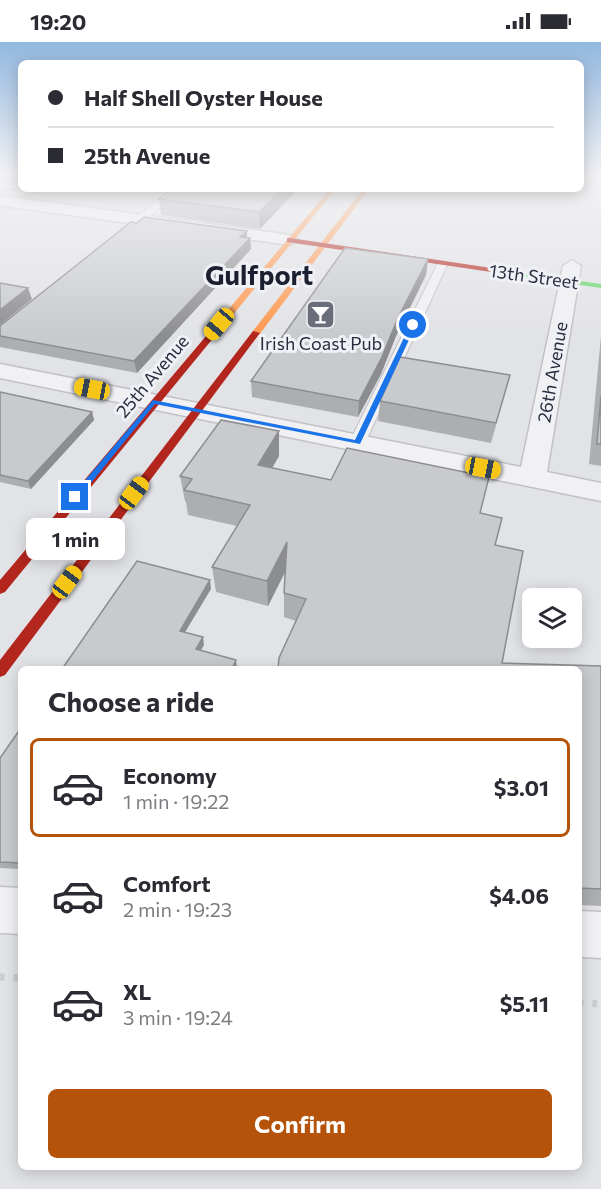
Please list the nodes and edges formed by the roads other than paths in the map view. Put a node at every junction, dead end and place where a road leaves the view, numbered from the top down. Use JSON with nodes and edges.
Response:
{"nodes":[{"id":1,"x":128,"y":229,"type":"edge"},
{"id":2,"x":249,"y":229,"type":"edge"},
{"id":3,"x":300,"y":229,"type":"edge"},
{"id":4,"x":335,"y":229,"type":"edge"},
{"id":5,"x":295,"y":235,"type":"junction"},
{"id":6,"x":118,"y":237,"type":"edge"},
{"id":7,"x":327,"y":239,"type":"junction"},
{"id":8,"x":465,"y":251,"type":"dead end"},
{"id":9,"x":442,"y":263,"type":"junction"},
{"id":10,"x":591,"y":269,"type":"dead end"},
{"id":11,"x":567,"y":271,"type":"junction"},
{"id":12,"x":601,"y":286,"type":"edge"},
{"id":13,"x":0,"y":371,"type":"edge"},
{"id":14,"x":153,"y":402,"type":"junction"},
{"id":15,"x":196,"y":410,"type":"junction"},
{"id":16,"x":357,"y":443,"type":"junction"},
{"id":17,"x":532,"y":478,"type":"junction"},
{"id":18,"x":601,"y":492,"type":"edge"},
{"id":19,"x":0,"y":588,"type":"edge"},
{"id":20,"x":0,"y":671,"type":"edge"},
{"id":21,"x":0,"y":910,"type":"edge"},
{"id":22,"x":18,"y":911,"type":"edge"},
{"id":23,"x":582,"y":934,"type":"edge"},
{"id":24,"x":601,"y":935,"type":"edge"}],
"edges":[{"from":1,"to":6,"type":"lane"},
{"from":2,"to":5,"type":"street","name":"13th Street"},
{"from":3,"to":5,"type":"main road","name":"25th Avenue"},
{"from":4,"to":7,"type":"main road"},
{"from":5,"to":7,"type":"main road","name":"13th Street"},
{"from":5,"to":14,"type":"main road","name":"25th Avenue"},
{"from":7,"to":8,"type":"main road","name":"13th Street"},
{"from":7,"to":9,"type":"main road","name":"13th Street"},
{"from":7,"to":15,"type":"main road"},
{"from":9,"to":11,"type":"main road","name":"13th Street"},
{"from":9,"to":16,"type":"lane"},
{"from":10,"to":11,"type":"main road","name":"13th Street"},
{"from":11,"to":12,"type":"main road","name":"13th Street"},
{"from":11,"to":17,"type":"street","name":"26th Avenue"},
{"from":13,"to":14,"type":"street"},
{"from":14,"to":15,"type":"street"},
{"from":14,"to":19,"type":"main road","name":"25th Avenue"},
{"from":15,"to":16,"type":"street"},
{"from":15,"to":20,"type":"main road"},
{"from":16,"to":17,"type":"street"},
{"from":17,"to":18,"type":"street"},
{"from":21,"to":22,"type":"street"},
{"from":23,"to":24,"type":"street"}]}
